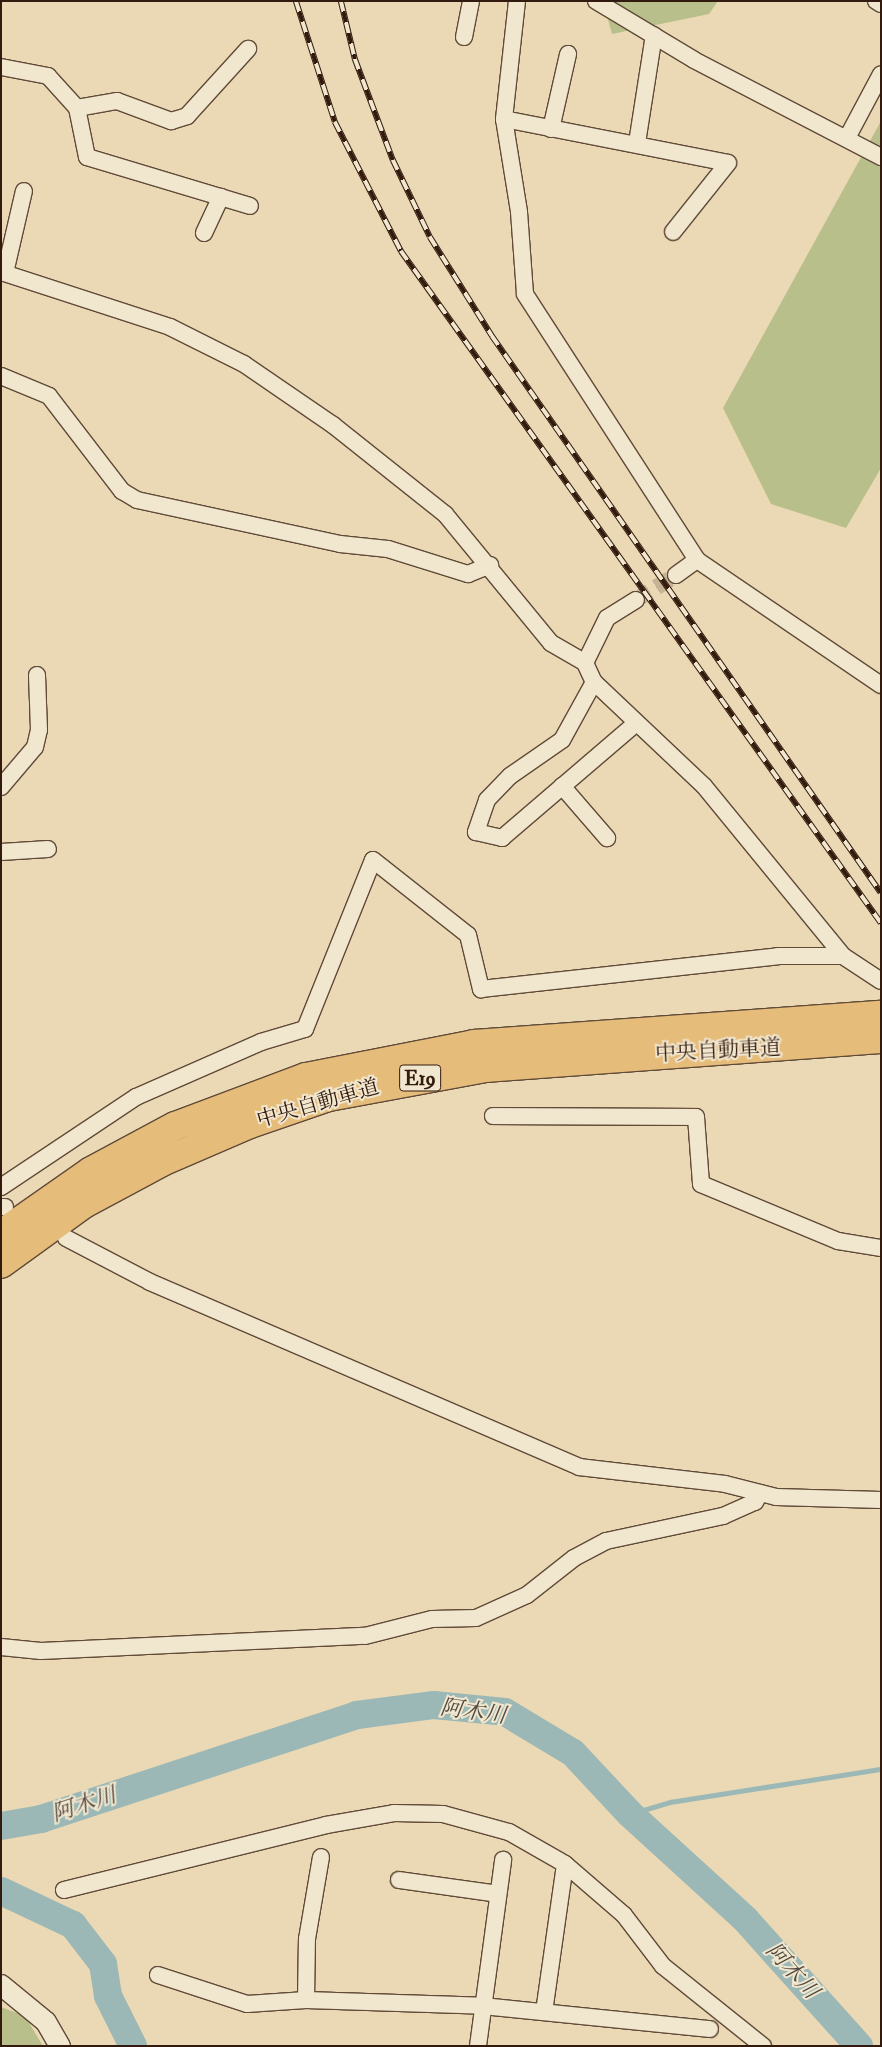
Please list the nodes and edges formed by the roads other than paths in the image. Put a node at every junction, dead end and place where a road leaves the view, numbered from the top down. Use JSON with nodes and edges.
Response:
{"nodes":[{"id":1,"x":471,"y":1,"type":"edge"},
{"id":2,"x":517,"y":1,"type":"edge"},
{"id":3,"x":596,"y":1,"type":"edge"},
{"id":4,"x":876,"y":1,"type":"edge"},
{"id":5,"x":881,"y":4,"type":"edge"},
{"id":6,"x":654,"y":35,"type":"junction"},
{"id":7,"x":464,"y":37,"type":"dead end"},
{"id":8,"x":248,"y":49,"type":"dead end"},
{"id":9,"x":568,"y":54,"type":"dead end"},
{"id":10,"x":1,"y":66,"type":"edge"},
{"id":11,"x":880,"y":77,"type":"edge"},
{"id":12,"x":77,"y":108,"type":"junction"},
{"id":13,"x":504,"y":119,"type":"junction"},
{"id":14,"x":551,"y":129,"type":"junction"},
{"id":15,"x":848,"y":138,"type":"junction"},
{"id":16,"x":637,"y":143,"type":"junction"},
{"id":17,"x":881,"y":157,"type":"edge"},
{"id":18,"x":24,"y":191,"type":"dead end"},
{"id":19,"x":221,"y":197,"type":"junction"},
{"id":20,"x":250,"y":206,"type":"dead end"},
{"id":21,"x":673,"y":232,"type":"dead end"},
{"id":22,"x":204,"y":233,"type":"dead end"},
{"id":23,"x":3,"y":272,"type":"edge"},
{"id":24,"x":1,"y":376,"type":"edge"},
{"id":25,"x":698,"y":560,"type":"junction"},
{"id":26,"x":490,"y":565,"type":"junction"},
{"id":27,"x":676,"y":575,"type":"tunnel mouth"},
{"id":28,"x":636,"y":600,"type":"tunnel mouth"},
{"id":29,"x":584,"y":663,"type":"junction"},
{"id":30,"x":37,"y":675,"type":"dead end"},
{"id":31,"x":594,"y":682,"type":"junction"},
{"id":32,"x":881,"y":685,"type":"edge"},
{"id":33,"x":636,"y":723,"type":"junction"},
{"id":34,"x":562,"y":786,"type":"junction"},
{"id":35,"x":1,"y":787,"type":"edge"},
{"id":36,"x":608,"y":838,"type":"dead end"},
{"id":37,"x":48,"y":849,"type":"dead end"},
{"id":38,"x":1,"y":852,"type":"edge"},
{"id":39,"x":843,"y":956,"type":"junction"},
{"id":40,"x":881,"y":981,"type":"edge"},
{"id":41,"x":881,"y":1015,"type":"edge"},
{"id":42,"x":881,"y":1039,"type":"edge"},
{"id":43,"x":493,"y":1116,"type":"dead end"},
{"id":44,"x":1,"y":1188,"type":"edge"},
{"id":45,"x":1,"y":1234,"type":"edge"},
{"id":46,"x":66,"y":1238,"type":"dead end"},
{"id":47,"x":881,"y":1248,"type":"edge"},
{"id":48,"x":1,"y":1264,"type":"edge"},
{"id":49,"x":760,"y":1494,"type":"junction"},
{"id":50,"x":881,"y":1500,"type":"edge"},
{"id":51,"x":1,"y":1647,"type":"edge"},
{"id":52,"x":321,"y":1857,"type":"dead end"},
{"id":53,"x":503,"y":1860,"type":"dead end"},
{"id":54,"x":565,"y":1864,"type":"junction"},
{"id":55,"x":399,"y":1880,"type":"dead end"},
{"id":56,"x":64,"y":1890,"type":"dead end"},
{"id":57,"x":498,"y":1894,"type":"junction"},
{"id":58,"x":158,"y":1975,"type":"dead end"},
{"id":59,"x":1,"y":1985,"type":"edge"},
{"id":60,"x":306,"y":2000,"type":"junction"},
{"id":61,"x":483,"y":2006,"type":"junction"},
{"id":62,"x":544,"y":2012,"type":"junction"},
{"id":63,"x":710,"y":2029,"type":"dead end"},
{"id":64,"x":60,"y":2046,"type":"edge"},
{"id":65,"x":478,"y":2046,"type":"edge"},
{"id":66,"x":763,"y":2046,"type":"edge"}],
"edges":[{"from":1,"to":7,"type":"street"},
{"from":2,"to":13,"type":"street"},
{"from":3,"to":6,"type":"street"},
{"from":4,"to":5,"type":"street"},
{"from":6,"to":15,"type":"street"},
{"from":6,"to":16,"type":"street"},
{"from":8,"to":12,"type":"street"},
{"from":9,"to":14,"type":"street"},
{"from":10,"to":12,"type":"street"},
{"from":11,"to":15,"type":"street"},
{"from":12,"to":19,"type":"street"},
{"from":13,"to":14,"type":"street"},
{"from":13,"to":25,"type":"street"},
{"from":14,"to":16,"type":"street"},
{"from":15,"to":17,"type":"street"},
{"from":16,"to":21,"type":"street"},
{"from":18,"to":23,"type":"street"},
{"from":19,"to":20,"type":"street"},
{"from":19,"to":22,"type":"street"},
{"from":23,"to":26,"type":"street"},
{"from":24,"to":26,"type":"street"},
{"from":25,"to":27,"type":"street"},
{"from":25,"to":32,"type":"street"},
{"from":26,"to":29,"type":"street"},
{"from":28,"to":29,"type":"street"},
{"from":29,"to":31,"type":"street"},
{"from":30,"to":35,"type":"street"},
{"from":31,"to":33,"type":"street"},
{"from":31,"to":34,"type":"street"},
{"from":33,"to":34,"type":"street"},
{"from":33,"to":39,"type":"street"},
{"from":34,"to":36,"type":"street"},
{"from":37,"to":38,"type":"street"},
{"from":39,"to":40,"type":"street"},
{"from":39,"to":44,"type":"street"},
{"from":41,"to":45,"type":"highway","name":"中央自動車道","number":"E19"},
{"from":42,"to":48,"type":"highway","name":"中央自動車道","number":"E19"},
{"from":43,"to":47,"type":"street"},
{"from":46,"to":49,"type":"street"},
{"from":49,"to":50,"type":"street"},
{"from":49,"to":51,"type":"street"},
{"from":52,"to":60,"type":"street"},
{"from":53,"to":57,"type":"street"},
{"from":54,"to":56,"type":"street"},
{"from":54,"to":62,"type":"street"},
{"from":54,"to":66,"type":"street"},
{"from":55,"to":57,"type":"street"},
{"from":57,"to":61,"type":"street"},
{"from":58,"to":60,"type":"street"},
{"from":59,"to":64,"type":"street"},
{"from":60,"to":61,"type":"street"},
{"from":61,"to":62,"type":"street"},
{"from":61,"to":65,"type":"street"},
{"from":62,"to":63,"type":"street"}]}
